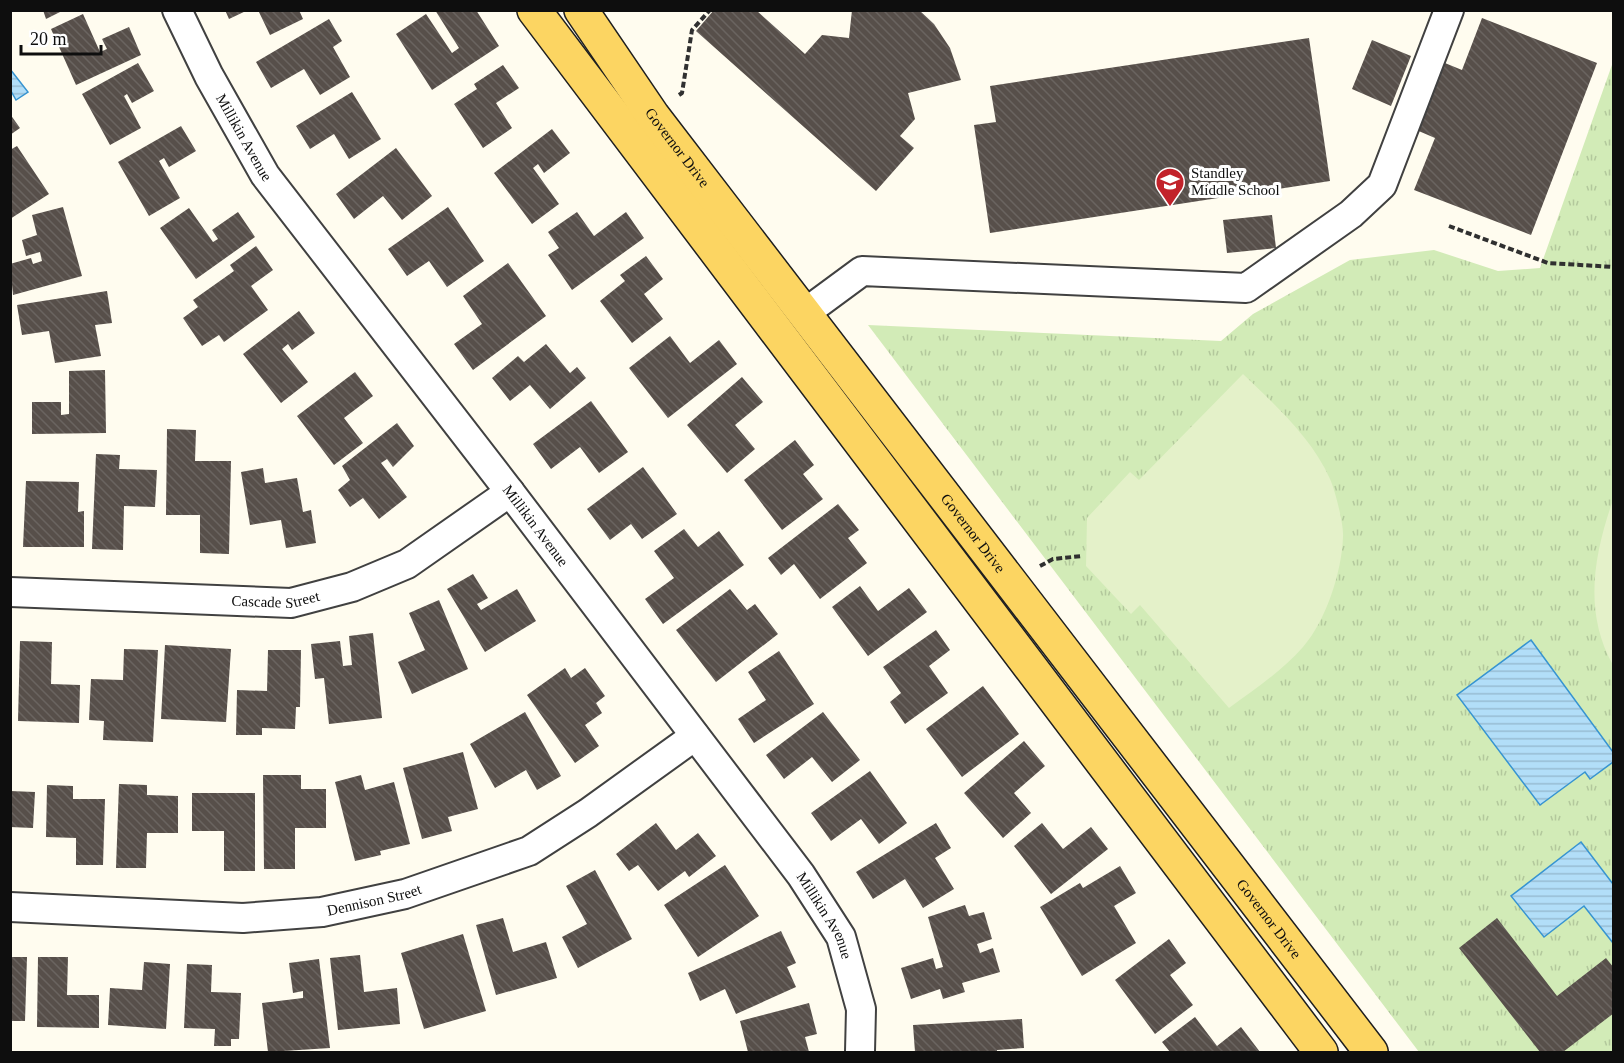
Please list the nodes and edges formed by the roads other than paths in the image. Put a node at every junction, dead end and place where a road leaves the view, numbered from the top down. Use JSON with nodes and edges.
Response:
{"nodes":[{"id":1,"x":177,"y":10,"type":"edge"},
{"id":2,"x":534,"y":10,"type":"edge"},
{"id":3,"x":581,"y":10,"type":"edge"},
{"id":4,"x":1449,"y":10,"type":"edge"},
{"id":5,"x":805,"y":313,"type":"junction"},
{"id":6,"x":510,"y":492,"type":"junction"},
{"id":7,"x":10,"y":592,"type":"edge"},
{"id":8,"x":695,"y":736,"type":"junction"},
{"id":9,"x":10,"y":907,"type":"edge"},
{"id":10,"x":860,"y":1053,"type":"edge"},
{"id":11,"x":1321,"y":1053,"type":"edge"},
{"id":12,"x":1371,"y":1053,"type":"edge"}],
"edges":[{"from":1,"to":6,"type":"street","name":"Millikin Avenue"},
{"from":2,"to":11,"type":"main road"},
{"from":3,"to":5,"type":"main road","name":"Governor Drive"},
{"from":4,"to":5,"type":"street"},
{"from":5,"to":12,"type":"main road","name":"Governor Drive"},
{"from":6,"to":7,"type":"street","name":"Cascade Street"},
{"from":6,"to":8,"type":"street","name":"Millikin Avenue"},
{"from":8,"to":9,"type":"street","name":"Dennison Street"},
{"from":8,"to":10,"type":"street","name":"Millikin Avenue"}]}
